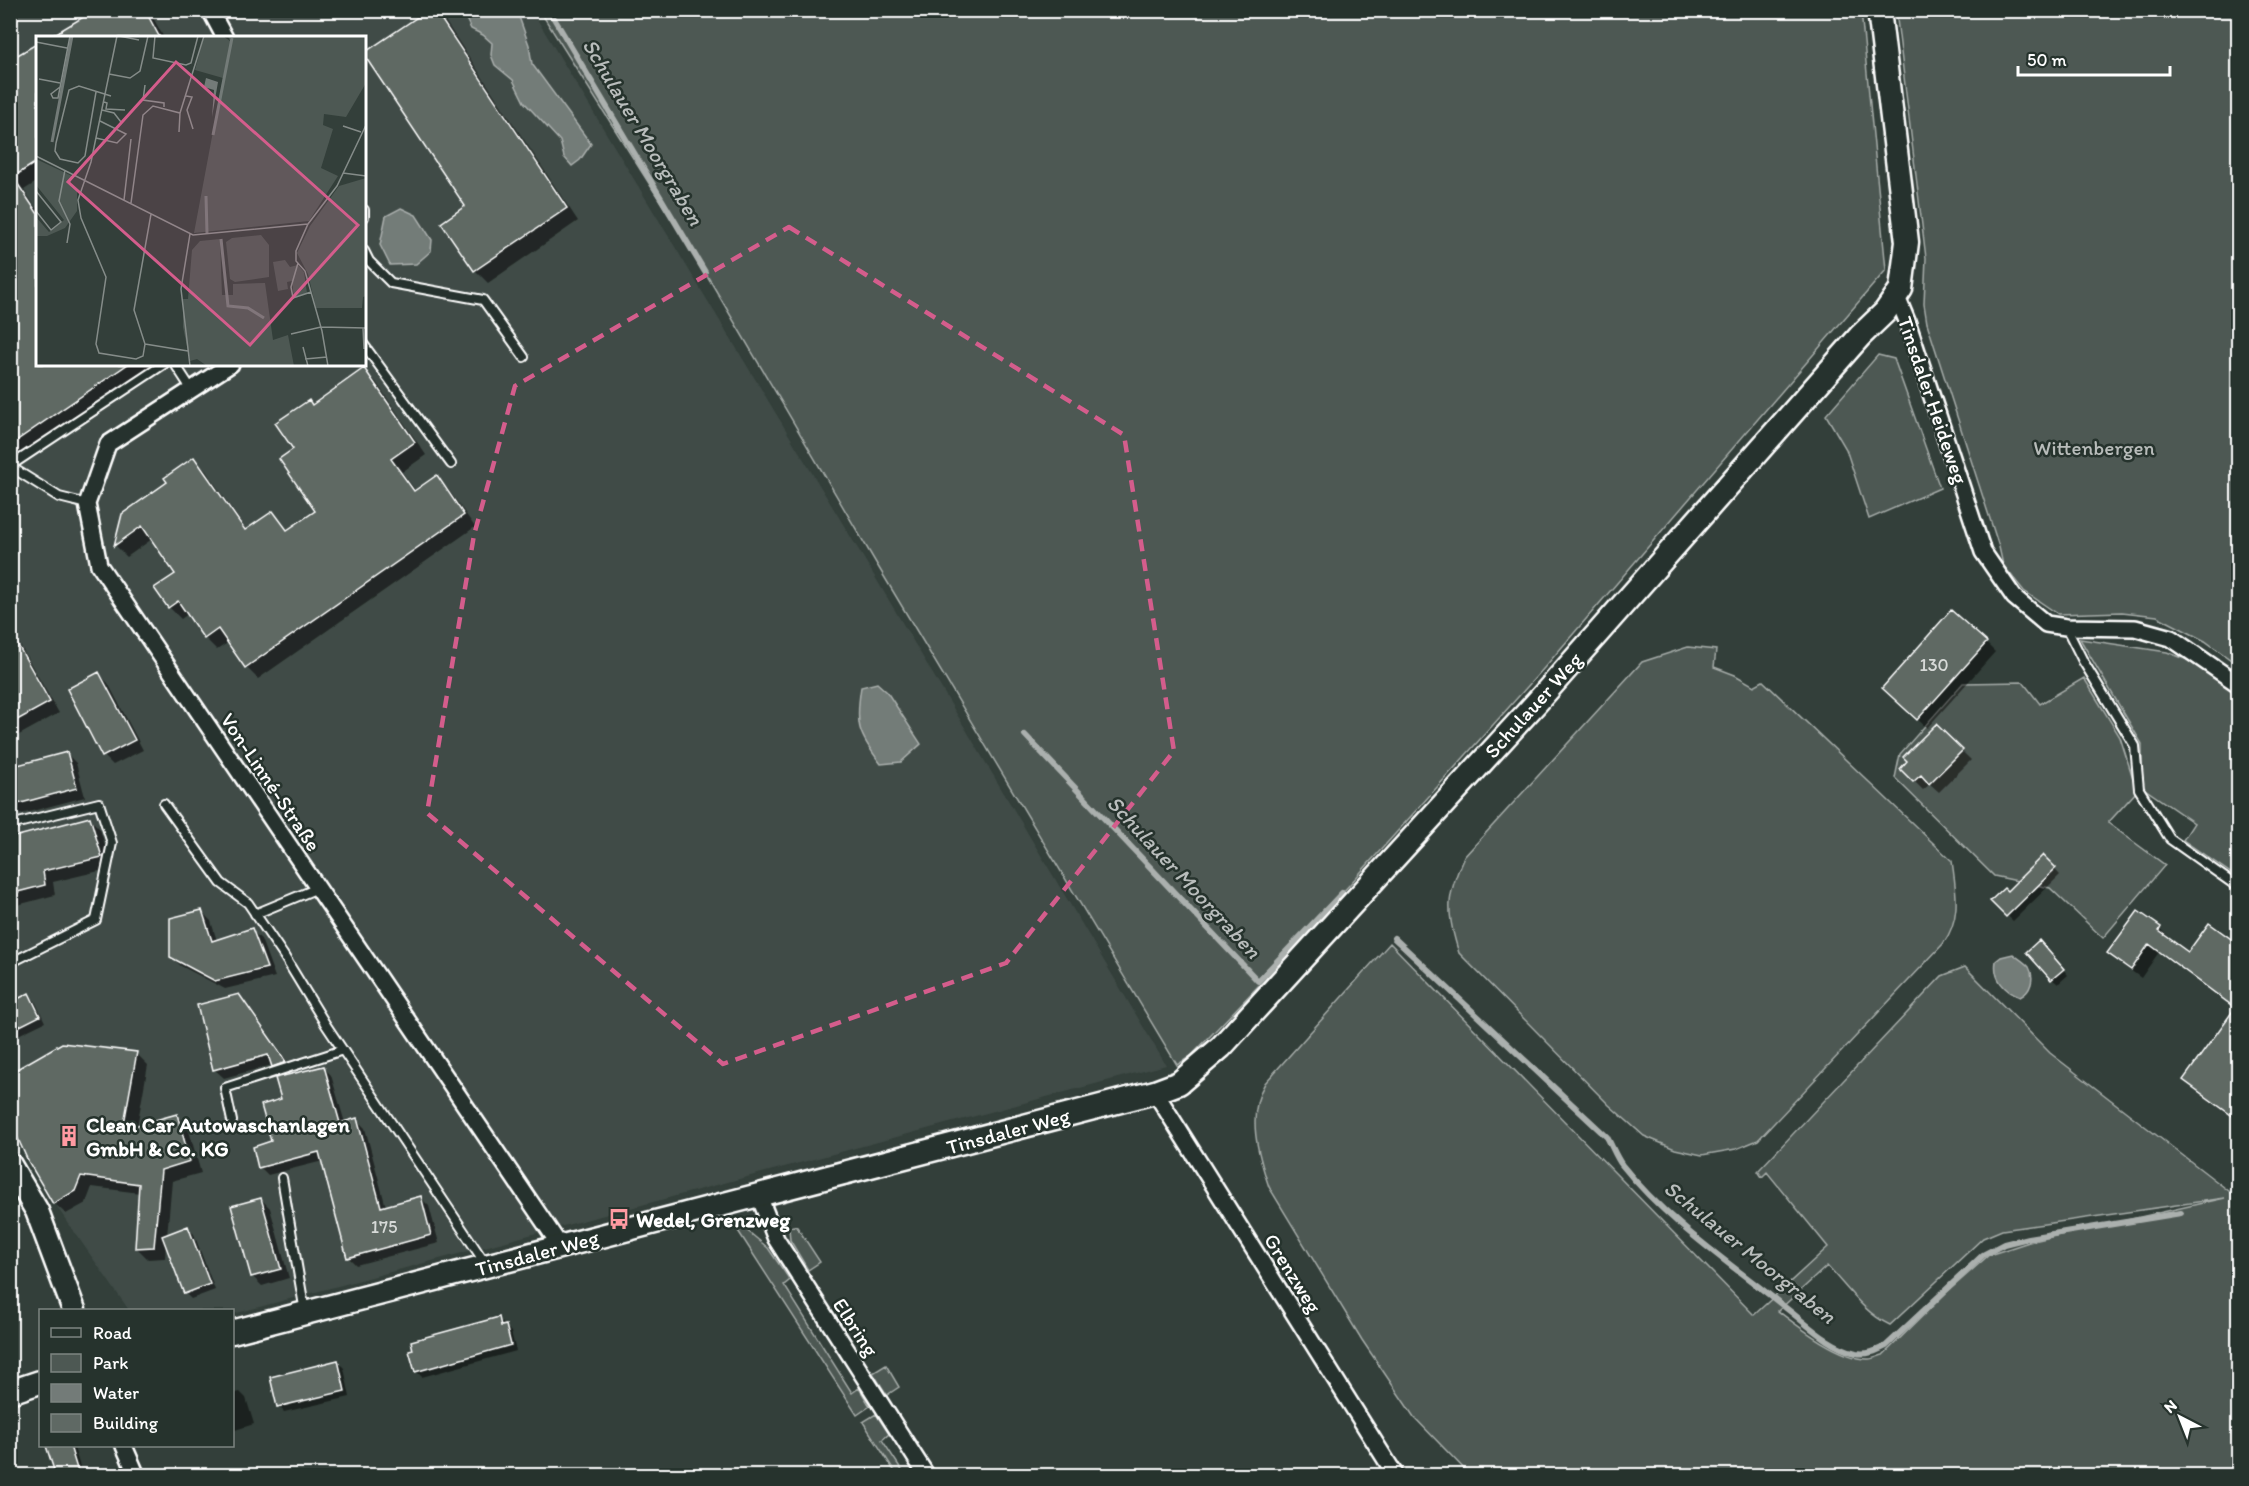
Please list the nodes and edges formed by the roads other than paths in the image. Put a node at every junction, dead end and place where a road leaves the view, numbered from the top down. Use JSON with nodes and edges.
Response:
{"nodes":[{"id":1,"x":210,"y":10,"type":"edge"},
{"id":2,"x":1879,"y":10,"type":"edge"},
{"id":3,"x":224,"y":36,"type":"edge"},
{"id":4,"x":366,"y":255,"type":"edge"},
{"id":5,"x":1895,"y":299,"type":"junction"},
{"id":6,"x":366,"y":348,"type":"edge"},
{"id":7,"x":524,"y":357,"type":"dead end"},
{"id":8,"x":161,"y":366,"type":"edge"},
{"id":9,"x":176,"y":366,"type":"edge"},
{"id":10,"x":228,"y":366,"type":"edge"},
{"id":11,"x":192,"y":390,"type":"junction"},
{"id":12,"x":451,"y":464,"type":"dead end"},
{"id":13,"x":11,"y":466,"type":"edge"},
{"id":14,"x":87,"y":504,"type":"junction"},
{"id":15,"x":2066,"y":627,"type":"junction"},
{"id":16,"x":2238,"y":684,"type":"edge"},
{"id":17,"x":164,"y":804,"type":"dead end"},
{"id":18,"x":10,"y":825,"type":"edge"},
{"id":19,"x":2238,"y":887,"type":"edge"},
{"id":20,"x":318,"y":888,"type":"junction"},
{"id":21,"x":255,"y":914,"type":"junction"},
{"id":22,"x":10,"y":963,"type":"edge"},
{"id":23,"x":343,"y":1050,"type":"junction"},
{"id":24,"x":1155,"y":1092,"type":"junction"},
{"id":25,"x":232,"y":1121,"type":"dead end"},
{"id":26,"x":10,"y":1165,"type":"edge"},
{"id":27,"x":282,"y":1178,"type":"dead end"},
{"id":28,"x":759,"y":1196,"type":"junction"},
{"id":29,"x":561,"y":1247,"type":"junction"},
{"id":30,"x":488,"y":1266,"type":"junction"},
{"id":31,"x":73,"y":1309,"type":"edge"},
{"id":32,"x":305,"y":1313,"type":"junction"},
{"id":33,"x":234,"y":1331,"type":"edge"},
{"id":34,"x":39,"y":1382,"type":"edge"},
{"id":35,"x":10,"y":1392,"type":"edge"},
{"id":36,"x":124,"y":1447,"type":"edge"},
{"id":37,"x":137,"y":1476,"type":"edge"},
{"id":38,"x":927,"y":1476,"type":"edge"},
{"id":39,"x":1396,"y":1476,"type":"edge"}],
"edges":[{"from":1,"to":3,"type":"street"},
{"from":2,"to":5,"type":"street","name":"Tinsdaler Heideweg"},
{"from":4,"to":7,"type":"lane"},
{"from":5,"to":15,"type":"street","name":"Tinsdaler Heideweg"},
{"from":5,"to":24,"type":"street","name":"Schulauer Weg"},
{"from":6,"to":12,"type":"lane"},
{"from":8,"to":13,"type":"lane"},
{"from":9,"to":11,"type":"lane"},
{"from":10,"to":11,"type":"street"},
{"from":11,"to":14,"type":"street"},
{"from":13,"to":14,"type":"lane"},
{"from":14,"to":20,"type":"street","name":"Von-Linné-Straße"},
{"from":15,"to":16,"type":"street"},
{"from":15,"to":19,"type":"lane"},
{"from":17,"to":21,"type":"lane"},
{"from":18,"to":22,"type":"lane"},
{"from":20,"to":21,"type":"lane"},
{"from":20,"to":29,"type":"street","name":"Von-Linné-Straße"},
{"from":21,"to":23,"type":"lane"},
{"from":23,"to":25,"type":"lane"},
{"from":23,"to":30,"type":"lane"},
{"from":24,"to":28,"type":"street","name":"Tinsdaler Weg"},
{"from":24,"to":39,"type":"street","name":"Grenzweg"},
{"from":26,"to":31,"type":"street"},
{"from":27,"to":32,"type":"lane"},
{"from":28,"to":29,"type":"street","name":"Tinsdaler Weg"},
{"from":28,"to":38,"type":"street","name":"Elbring"},
{"from":29,"to":30,"type":"street","name":"Tinsdaler Weg"},
{"from":30,"to":32,"type":"street","name":"Tinsdaler Weg"},
{"from":32,"to":33,"type":"street","name":"Tinsdaler Weg"},
{"from":34,"to":35,"type":"street"},
{"from":36,"to":37,"type":"street"}]}
